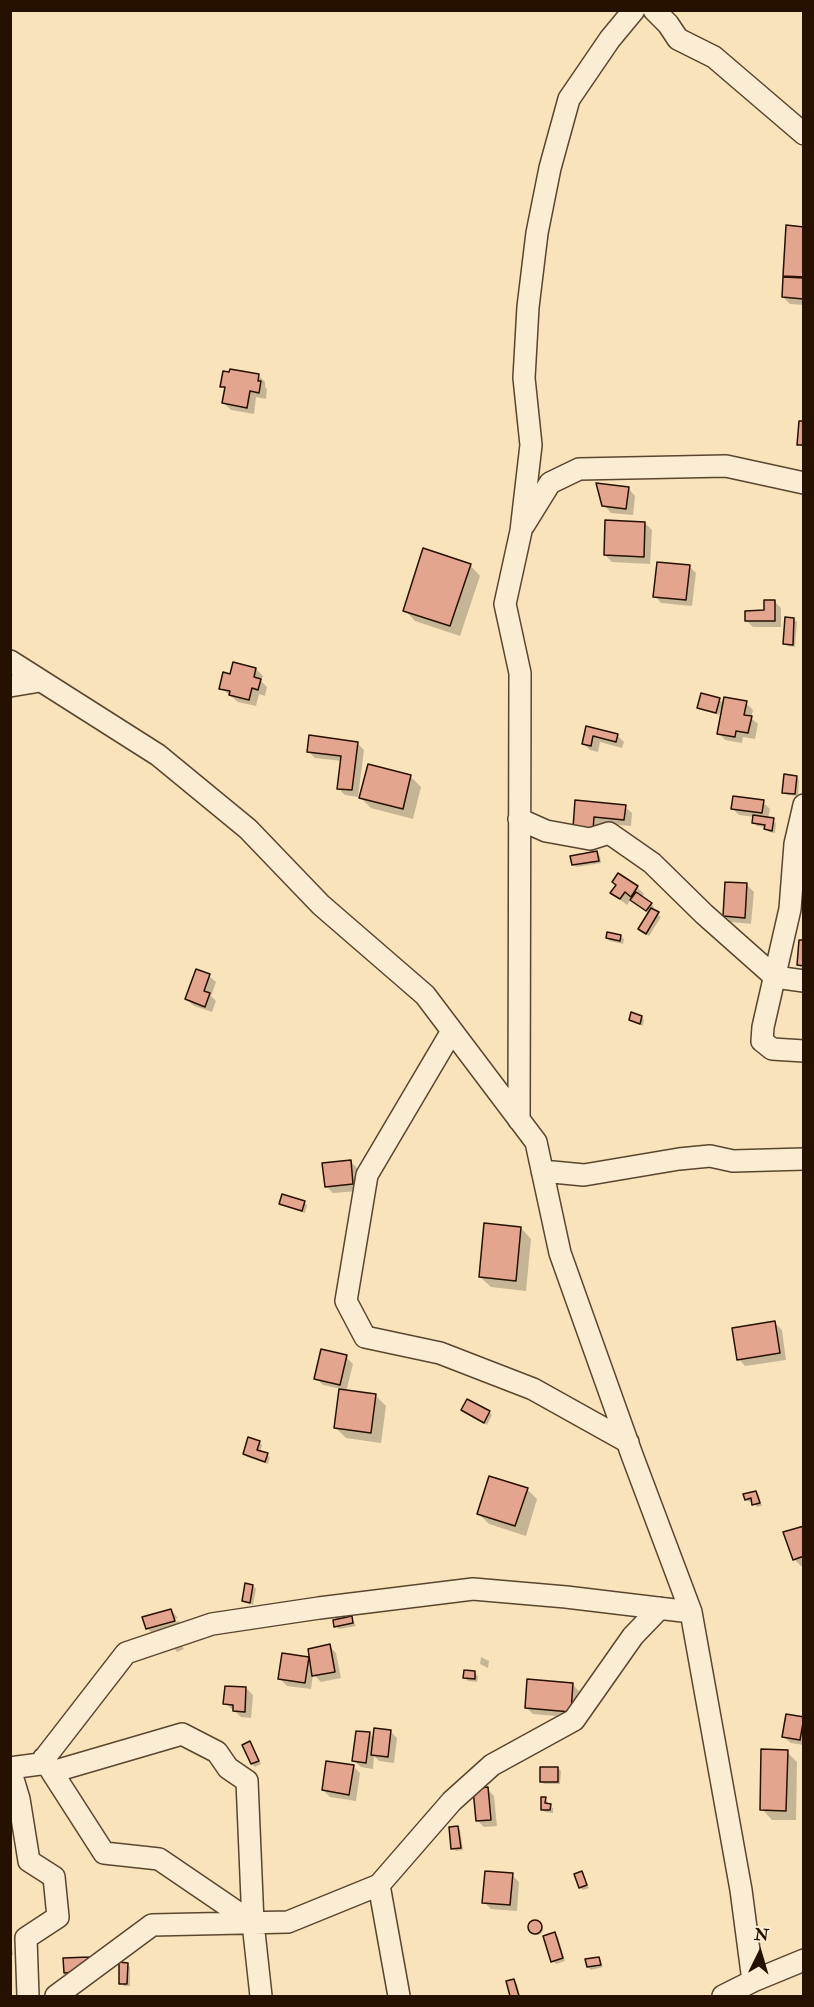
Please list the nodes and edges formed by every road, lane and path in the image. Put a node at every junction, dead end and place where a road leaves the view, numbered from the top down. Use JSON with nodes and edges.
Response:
{"nodes":[{"id":1,"x":634,"y":10,"type":"edge"},
{"id":2,"x":654,"y":10,"type":"edge"},
{"id":3,"x":804,"y":134,"type":"edge"},
{"id":4,"x":804,"y":483,"type":"edge"},
{"id":5,"x":521,"y":531,"type":"junction"},
{"id":6,"x":10,"y":661,"type":"edge"},
{"id":7,"x":40,"y":681,"type":"junction"},
{"id":8,"x":10,"y":686,"type":"edge"},
{"id":9,"x":804,"y":805,"type":"edge"},
{"id":10,"x":519,"y":819,"type":"junction"},
{"id":11,"x":775,"y":977,"type":"junction"},
{"id":12,"x":804,"y":981,"type":"edge"},
{"id":13,"x":452,"y":1031,"type":"junction"},
{"id":14,"x":804,"y":1051,"type":"edge"},
{"id":15,"x":519,"y":1120,"type":"junction"},
{"id":16,"x":804,"y":1159,"type":"edge"},
{"id":17,"x":542,"y":1171,"type":"junction"},
{"id":18,"x":628,"y":1442,"type":"junction"},
{"id":19,"x":660,"y":1608,"type":"junction"},
{"id":20,"x":691,"y":1612,"type":"junction"},
{"id":21,"x":48,"y":1765,"type":"junction"},
{"id":22,"x":10,"y":1769,"type":"edge"},
{"id":23,"x":379,"y":1885,"type":"junction"},
{"id":24,"x":254,"y":1923,"type":"junction"},
{"id":25,"x":804,"y":1960,"type":"edge"},
{"id":26,"x":753,"y":1981,"type":"junction"},
{"id":27,"x":28,"y":1996,"type":"edge"},
{"id":28,"x":56,"y":1996,"type":"edge"},
{"id":29,"x":261,"y":1996,"type":"edge"},
{"id":30,"x":399,"y":1996,"type":"edge"},
{"id":31,"x":723,"y":1996,"type":"edge"}],
"edges":[{"from":1,"to":5,"type":"street"},
{"from":2,"to":3,"type":"street"},
{"from":4,"to":5,"type":"street"},
{"from":5,"to":10,"type":"street"},
{"from":6,"to":7,"type":"street"},
{"from":7,"to":8,"type":"street"},
{"from":7,"to":13,"type":"street"},
{"from":9,"to":11,"type":"street"},
{"from":10,"to":11,"type":"street"},
{"from":10,"to":15,"type":"street"},
{"from":11,"to":12,"type":"street"},
{"from":11,"to":14,"type":"street"},
{"from":13,"to":15,"type":"street"},
{"from":13,"to":18,"type":"street"},
{"from":15,"to":17,"type":"street"},
{"from":16,"to":17,"type":"street"},
{"from":17,"to":18,"type":"street"},
{"from":18,"to":20,"type":"street"},
{"from":19,"to":20,"type":"street"},
{"from":19,"to":21,"type":"street"},
{"from":19,"to":23,"type":"street"},
{"from":20,"to":26,"type":"street"},
{"from":21,"to":22,"type":"street"},
{"from":21,"to":24,"type":"street"},
{"from":21,"to":24,"type":"street"},
{"from":22,"to":27,"type":"street"},
{"from":23,"to":24,"type":"street"},
{"from":23,"to":30,"type":"street"},
{"from":24,"to":28,"type":"street"},
{"from":24,"to":29,"type":"street"},
{"from":25,"to":26,"type":"street"},
{"from":26,"to":31,"type":"street"}]}
